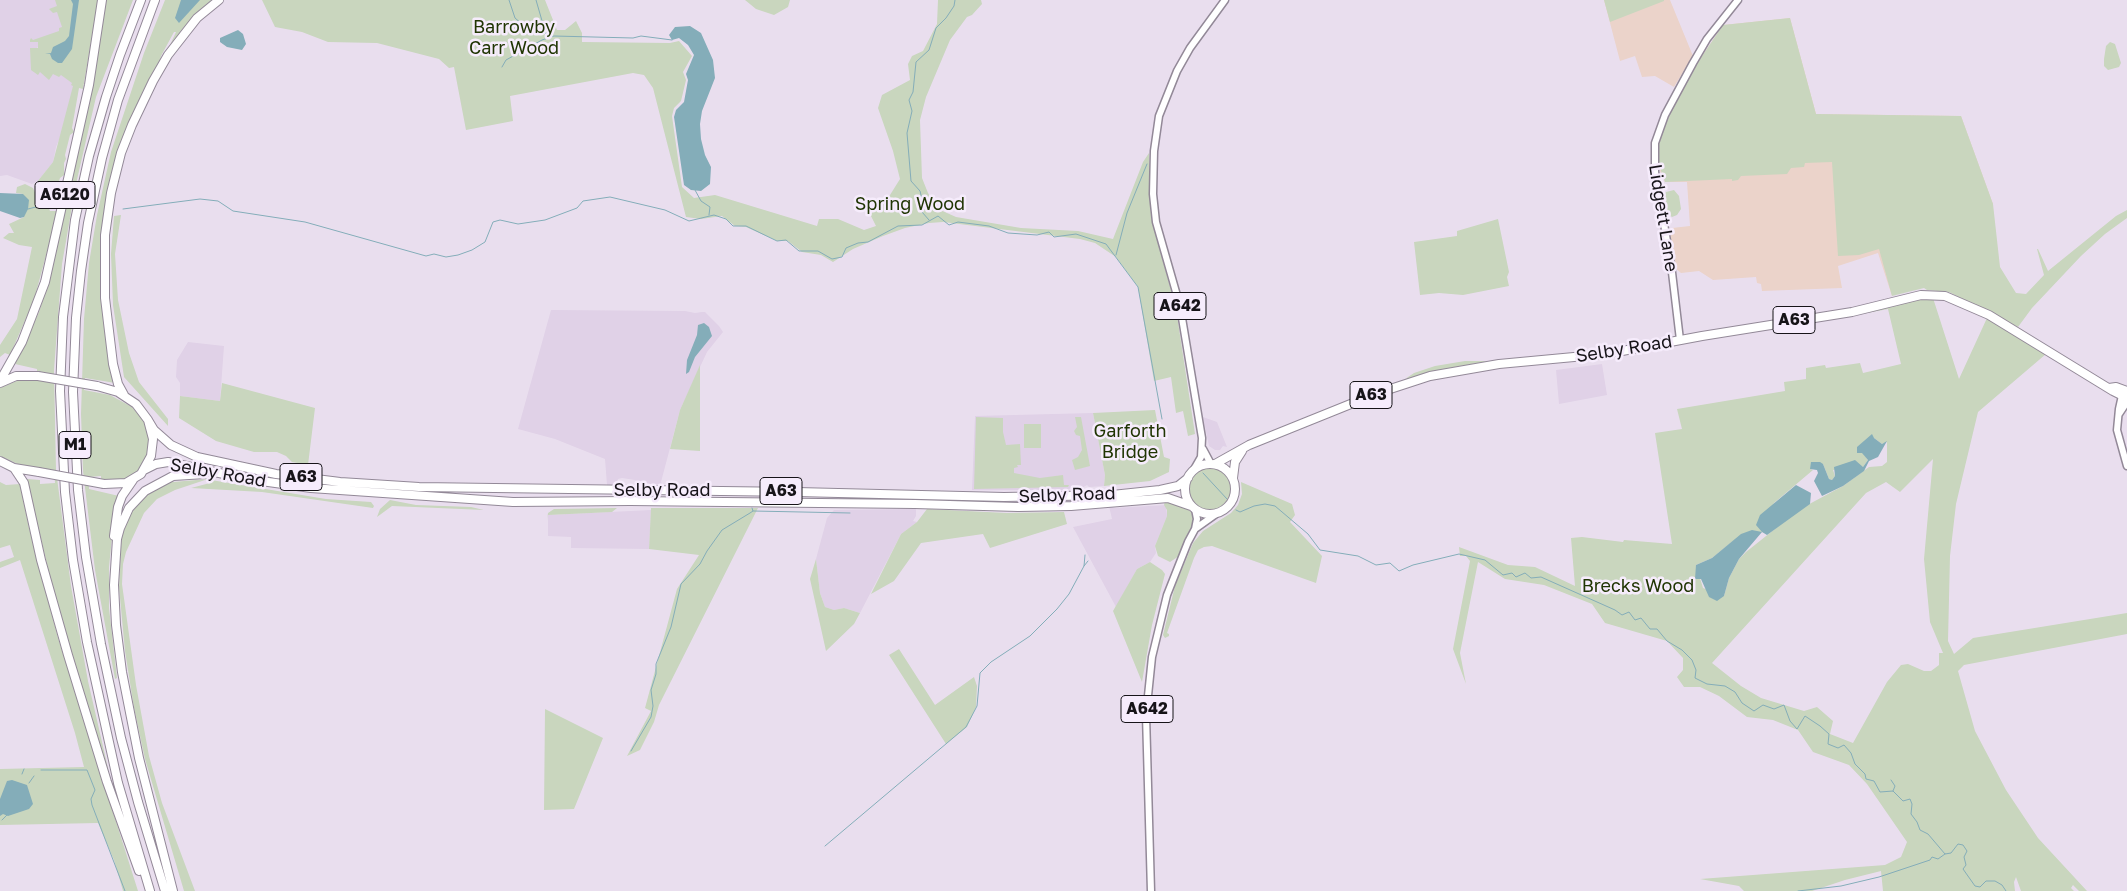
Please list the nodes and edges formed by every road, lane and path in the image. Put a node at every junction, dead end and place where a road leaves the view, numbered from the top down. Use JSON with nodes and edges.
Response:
{"nodes":[{"id":1,"x":102,"y":0,"type":"edge"},
{"id":2,"x":142,"y":0,"type":"edge"},
{"id":3,"x":155,"y":0,"type":"edge"},
{"id":4,"x":219,"y":0,"type":"edge"},
{"id":5,"x":1225,"y":0,"type":"edge"},
{"id":6,"x":1738,"y":0,"type":"edge"},
{"id":7,"x":1680,"y":340,"type":"junction"},
{"id":8,"x":0,"y":382,"type":"edge"},
{"id":9,"x":124,"y":395,"type":"junction"},
{"id":10,"x":2125,"y":395,"type":"edge"},
{"id":11,"x":148,"y":420,"type":"junction"},
{"id":12,"x":1249,"y":445,"type":"junction"},
{"id":13,"x":1203,"y":448,"type":"junction"},
{"id":14,"x":0,"y":461,"type":"edge"},
{"id":15,"x":1213,"y":464,"type":"junction"},
{"id":16,"x":2127,"y":466,"type":"edge"},
{"id":17,"x":14,"y":468,"type":"junction"},
{"id":18,"x":144,"y":470,"type":"junction"},
{"id":19,"x":216,"y":473,"type":"junction"},
{"id":20,"x":1190,"y":474,"type":"junction"},
{"id":21,"x":1233,"y":478,"type":"junction"},
{"id":22,"x":133,"y":480,"type":"junction"},
{"id":23,"x":1193,"y":507,"type":"junction"},
{"id":24,"x":1216,"y":514,"type":"junction"},
{"id":25,"x":1195,"y":529,"type":"junction"},
{"id":26,"x":149,"y":891,"type":"edge"},
{"id":27,"x":166,"y":891,"type":"edge"},
{"id":28,"x":173,"y":891,"type":"edge"},
{"id":29,"x":1151,"y":891,"type":"edge"}],
"edges":[{"from":1,"to":8,"type":"highway","number":"A6120"},
{"from":2,"to":26,"type":"highway","number":"M1"},
{"from":3,"to":27,"type":"highway","number":"M1"},
{"from":4,"to":9,"type":"highway","number":"A6120"},
{"from":5,"to":13,"type":"main road","number":"A642"},
{"from":6,"to":7,"type":"main road","name":"Lidgett Lane"},
{"from":7,"to":10,"type":"highway","name":"Selby Road","number":"A63"},
{"from":7,"to":12,"type":"highway","name":"Selby Road","number":"A63"},
{"from":8,"to":9,"type":"highway","bridge":true},
{"from":9,"to":11,"type":"highway","name":"Selby Road"},
{"from":10,"to":16,"type":"main road"},
{"from":11,"to":18,"type":"highway"},
{"from":11,"to":20,"type":"highway","name":"Selby Road","number":"A63"},
{"from":12,"to":15,"type":"highway","name":"Selby Road","number":"A63"},
{"from":12,"to":21,"type":"highway"},
{"from":13,"to":15,"type":"main road","number":"A642"},
{"from":13,"to":20,"type":"main road"},
{"from":14,"to":17,"type":"highway"},
{"from":15,"to":20,"type":"highway"},
{"from":15,"to":21,"type":"highway"},
{"from":17,"to":22,"type":"highway","bridge":true},
{"from":17,"to":26,"type":"highway","number":"M1"},
{"from":18,"to":19,"type":"highway","name":"Selby Road","number":"A63"},
{"from":18,"to":22,"type":"highway"},
{"from":19,"to":23,"type":"highway","name":"Selby Road","number":"A63"},
{"from":19,"to":28,"type":"highway"},
{"from":20,"to":23,"type":"highway"},
{"from":21,"to":24,"type":"highway"},
{"from":22,"to":27,"type":"highway","number":"M1"},
{"from":23,"to":24,"type":"highway"},
{"from":23,"to":25,"type":"main road","number":"A642"},
{"from":24,"to":25,"type":"main road","number":"A642"},
{"from":25,"to":29,"type":"main road","number":"A642"}]}
